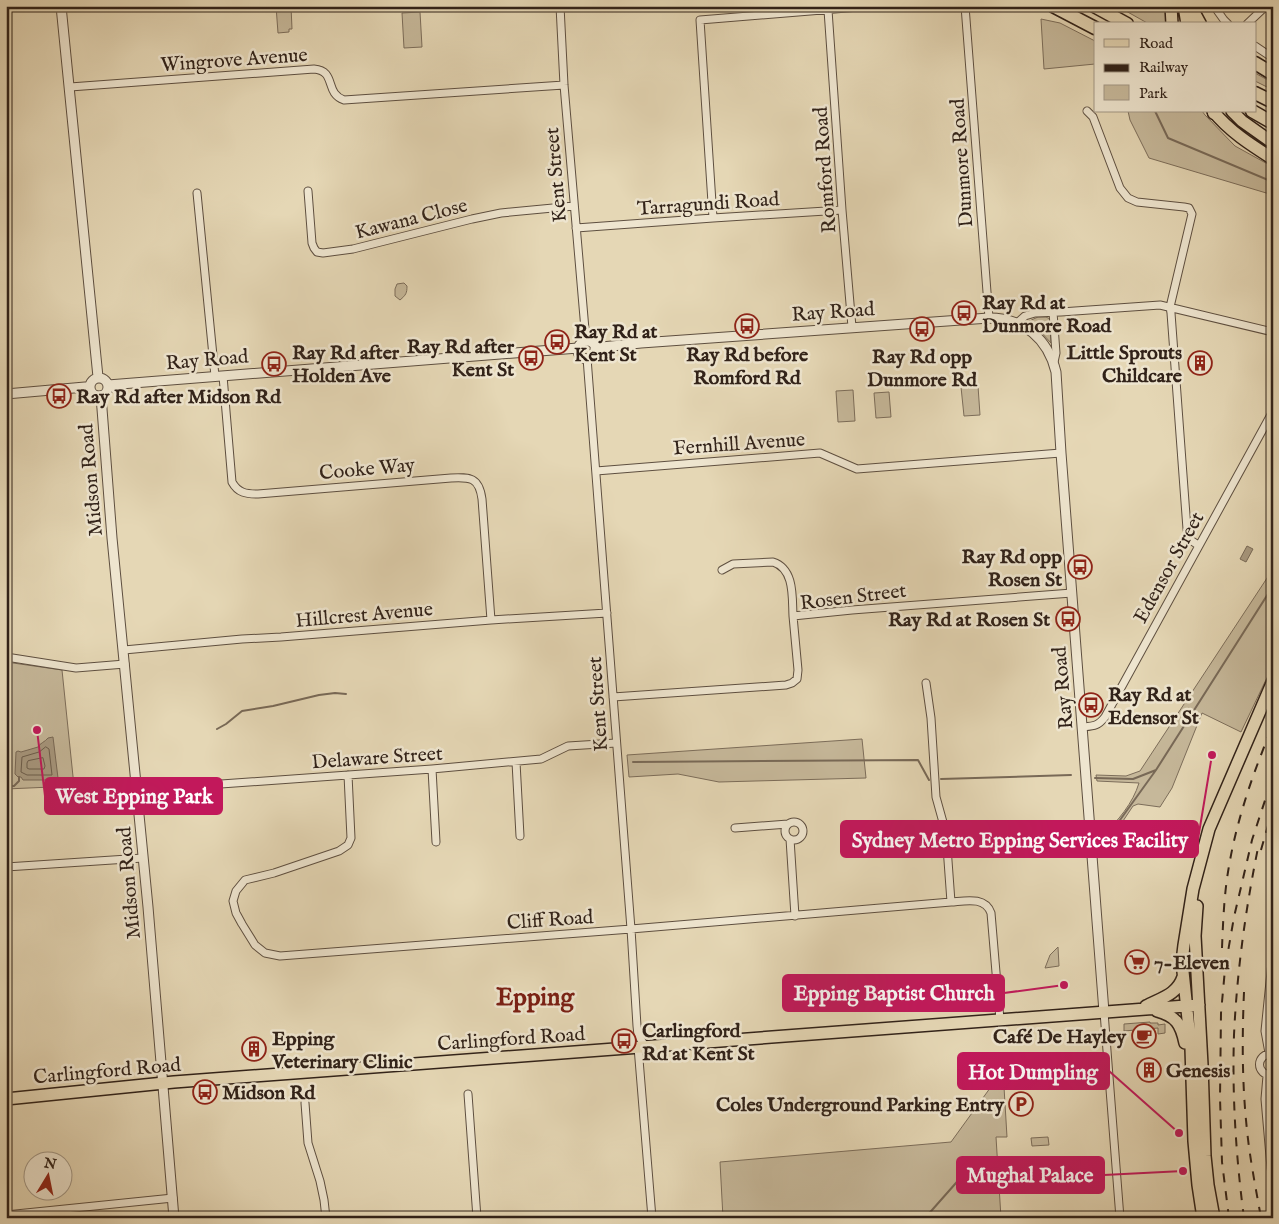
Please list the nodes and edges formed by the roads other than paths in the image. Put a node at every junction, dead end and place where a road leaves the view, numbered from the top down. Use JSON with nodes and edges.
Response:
{"nodes":[{"id":1,"x":61,"y":6,"type":"edge"},
{"id":2,"x":560,"y":6,"type":"edge"},
{"id":3,"x":871,"y":6,"type":"edge"},
{"id":4,"x":966,"y":6,"type":"edge"},
{"id":5,"x":1053,"y":6,"type":"edge"},
{"id":6,"x":1094,"y":6,"type":"edge"},
{"id":7,"x":1170,"y":6,"type":"edge"},
{"id":8,"x":1184,"y":6,"type":"edge"},
{"id":9,"x":1193,"y":6,"type":"edge"},
{"id":10,"x":1214,"y":6,"type":"edge"},
{"id":11,"x":1266,"y":6,"type":"edge"},
{"id":12,"x":828,"y":10,"type":"junction"},
{"id":13,"x":1123,"y":22,"type":"edge"},
{"id":14,"x":1172,"y":22,"type":"edge"},
{"id":15,"x":1186,"y":22,"type":"edge"},
{"id":16,"x":1199,"y":22,"type":"edge"},
{"id":17,"x":1226,"y":22,"type":"edge"},
{"id":18,"x":1249,"y":22,"type":"edge"},
{"id":19,"x":1094,"y":27,"type":"edge"},
{"id":20,"x":1256,"y":47,"type":"edge"},
{"id":21,"x":1273,"y":58,"type":"edge"},
{"id":22,"x":1256,"y":64,"type":"edge"},
{"id":23,"x":1256,"y":68,"type":"edge"},
{"id":24,"x":1273,"y":76,"type":"edge"},
{"id":25,"x":564,"y":85,"type":"junction"},
{"id":26,"x":70,"y":87,"type":"junction"},
{"id":27,"x":1256,"y":94,"type":"edge"},
{"id":28,"x":1273,"y":102,"type":"edge"},
{"id":29,"x":1087,"y":111,"type":"dead end"},
{"id":30,"x":1214,"y":112,"type":"edge"},
{"id":31,"x":1232,"y":112,"type":"edge"},
{"id":32,"x":1254,"y":112,"type":"edge"},
{"id":33,"x":1273,"y":123,"type":"edge"},
{"id":34,"x":1273,"y":143,"type":"edge"},
{"id":35,"x":1273,"y":159,"type":"edge"},
{"id":36,"x":308,"y":191,"type":"dead end"},
{"id":37,"x":197,"y":193,"type":"dead end"},
{"id":38,"x":574,"y":206,"type":"junction"},
{"id":39,"x":842,"y":210,"type":"junction"},
{"id":40,"x":713,"y":218,"type":"junction"},
{"id":41,"x":576,"y":228,"type":"junction"},
{"id":42,"x":1170,"y":307,"type":"junction"},
{"id":43,"x":1053,"y":312,"type":"junction"},
{"id":44,"x":989,"y":318,"type":"junction"},
{"id":45,"x":1017,"y":323,"type":"junction"},
{"id":46,"x":852,"y":327,"type":"junction"},
{"id":47,"x":1273,"y":332,"type":"edge"},
{"id":48,"x":586,"y":341,"type":"junction"},
{"id":49,"x":578,"y":348,"type":"junction"},
{"id":50,"x":596,"y":349,"type":"junction"},
{"id":51,"x":587,"y":358,"type":"junction"},
{"id":52,"x":1054,"y":362,"type":"junction"},
{"id":53,"x":219,"y":376,"type":"junction"},
{"id":54,"x":98,"y":377,"type":"junction"},
{"id":55,"x":108,"y":385,"type":"junction"},
{"id":56,"x":90,"y":388,"type":"junction"},
{"id":57,"x":6,"y":394,"type":"edge"},
{"id":58,"x":101,"y":396,"type":"junction"},
{"id":59,"x":1273,"y":411,"type":"edge"},
{"id":60,"x":1061,"y":453,"type":"junction"},
{"id":61,"x":596,"y":471,"type":"junction"},
{"id":62,"x":1198,"y":546,"type":"junction"},
{"id":63,"x":722,"y":570,"type":"dead end"},
{"id":64,"x":1072,"y":593,"type":"junction"},
{"id":65,"x":607,"y":613,"type":"junction"},
{"id":66,"x":793,"y":616,"type":"junction"},
{"id":67,"x":491,"y":620,"type":"junction"},
{"id":68,"x":124,"y":650,"type":"junction"},
{"id":69,"x":6,"y":657,"type":"edge"},
{"id":70,"x":125,"y":664,"type":"junction"},
{"id":71,"x":1273,"y":681,"type":"edge"},
{"id":72,"x":926,"y":683,"type":"dead end"},
{"id":73,"x":613,"y":697,"type":"junction"},
{"id":74,"x":1273,"y":697,"type":"edge"},
{"id":75,"x":1083,"y":727,"type":"junction"},
{"id":76,"x":616,"y":743,"type":"junction"},
{"id":77,"x":516,"y":762,"type":"junction"},
{"id":78,"x":432,"y":769,"type":"junction"},
{"id":79,"x":348,"y":775,"type":"junction"},
{"id":80,"x":136,"y":790,"type":"junction"},
{"id":81,"x":788,"y":824,"type":"junction"},
{"id":82,"x":735,"y":828,"type":"dead end"},
{"id":83,"x":520,"y":836,"type":"dead end"},
{"id":84,"x":790,"y":840,"type":"junction"},
{"id":85,"x":436,"y":842,"type":"dead end"},
{"id":86,"x":142,"y":858,"type":"junction"},
{"id":87,"x":6,"y":867,"type":"edge"},
{"id":88,"x":951,"y":902,"type":"junction"},
{"id":89,"x":795,"y":916,"type":"junction"},
{"id":90,"x":631,"y":929,"type":"junction"},
{"id":91,"x":1273,"y":952,"type":"edge"},
{"id":92,"x":1183,"y":970,"type":"junction"},
{"id":93,"x":1199,"y":1005,"type":"junction"},
{"id":94,"x":1186,"y":1006,"type":"junction"},
{"id":95,"x":1140,"y":1009,"type":"junction"},
{"id":96,"x":1104,"y":1012,"type":"junction"},
{"id":97,"x":1000,"y":1020,"type":"junction"},
{"id":98,"x":642,"y":1046,"type":"junction"},
{"id":99,"x":1271,"y":1054,"type":"edge"},
{"id":100,"x":1191,"y":1069,"type":"junction"},
{"id":101,"x":1270,"y":1076,"type":"edge"},
{"id":102,"x":163,"y":1083,"type":"junction"},
{"id":103,"x":468,"y":1094,"type":"dead end"},
{"id":104,"x":6,"y":1099,"type":"edge"},
{"id":105,"x":305,"y":1103,"type":"dead end"},
{"id":106,"x":1273,"y":1179,"type":"edge"},
{"id":107,"x":173,"y":1198,"type":"junction"},
{"id":108,"x":6,"y":1215,"type":"edge"},
{"id":109,"x":174,"y":1218,"type":"edge"},
{"id":110,"x":326,"y":1218,"type":"edge"},
{"id":111,"x":477,"y":1218,"type":"edge"},
{"id":112,"x":652,"y":1218,"type":"edge"},
{"id":113,"x":1120,"y":1218,"type":"edge"},
{"id":114,"x":1203,"y":1218,"type":"edge"},
{"id":115,"x":1214,"y":1218,"type":"edge"}],
"edges":[{"from":1,"to":26,"type":"street"},
{"from":2,"to":25,"type":"street","name":"Kent Street"},
{"from":3,"to":12,"type":"street"},
{"from":4,"to":44,"type":"street","name":"Dunmore Road"},
{"from":5,"to":19,"type":"highway"},
{"from":6,"to":13,"type":"highway"},
{"from":7,"to":14,"type":"main road"},
{"from":8,"to":15,"type":"main road"},
{"from":9,"to":16,"type":"highway"},
{"from":10,"to":17,"type":"street"},
{"from":11,"to":18,"type":"street"},
{"from":12,"to":39,"type":"street","name":"Romford Road"},
{"from":12,"to":40,"type":"street"},
{"from":20,"to":21,"type":"street"},
{"from":22,"to":24,"type":"highway"},
{"from":23,"to":24,"type":"highway"},
{"from":25,"to":26,"type":"street","name":"Wingrove Avenue"},
{"from":25,"to":38,"type":"street","name":"Kent Street"},
{"from":26,"to":54,"type":"street"},
{"from":27,"to":28,"type":"highway"},
{"from":29,"to":42,"type":"street"},
{"from":30,"to":35,"type":"main road"},
{"from":31,"to":34,"type":"main road"},
{"from":32,"to":33,"type":"highway"},
{"from":36,"to":38,"type":"street","name":"Kawana Close"},
{"from":37,"to":53,"type":"street"},
{"from":38,"to":41,"type":"street","name":"Kent Street"},
{"from":39,"to":40,"type":"street","name":"Tarragundi Road"},
{"from":39,"to":46,"type":"street","name":"Romford Road"},
{"from":40,"to":41,"type":"street","name":"Tarragundi Road"},
{"from":41,"to":48,"type":"street","name":"Kent Street"},
{"from":42,"to":43,"type":"street"},
{"from":42,"to":47,"type":"street"},
{"from":42,"to":62,"type":"street"},
{"from":43,"to":45,"type":"street"},
{"from":43,"to":52,"type":"street","name":"Ray Road"},
{"from":44,"to":45,"type":"street","name":"Ray Road"},
{"from":44,"to":46,"type":"street","name":"Ray Road"},
{"from":45,"to":52,"type":"street","name":"Ray Road"},
{"from":46,"to":50,"type":"street","name":"Ray Road"},
{"from":48,"to":49,"type":"street"},
{"from":48,"to":50,"type":"street"},
{"from":49,"to":51,"type":"street"},
{"from":49,"to":53,"type":"street","name":"Ray Road"},
{"from":50,"to":51,"type":"street"},
{"from":51,"to":61,"type":"street","name":"Kent Street"},
{"from":52,"to":60,"type":"street","name":"Ray Road"},
{"from":53,"to":55,"type":"street","name":"Ray Road"},
{"from":53,"to":67,"type":"street","name":"Cooke Way"},
{"from":54,"to":55,"type":"street"},
{"from":54,"to":56,"type":"street"},
{"from":55,"to":58,"type":"street"},
{"from":56,"to":57,"type":"street"},
{"from":56,"to":58,"type":"street"},
{"from":58,"to":68,"type":"street","name":"Midson Road"},
{"from":59,"to":62,"type":"street","name":"Edensor Street"},
{"from":60,"to":61,"type":"street","name":"Fernhill Avenue"},
{"from":60,"to":64,"type":"street","name":"Ray Road"},
{"from":61,"to":65,"type":"street","name":"Kent Street"},
{"from":62,"to":75,"type":"street","name":"Edensor Street"},
{"from":63,"to":66,"type":"street"},
{"from":64,"to":66,"type":"street","name":"Rosen Street"},
{"from":64,"to":75,"type":"street","name":"Ray Road"},
{"from":65,"to":67,"type":"street","name":"Hillcrest Avenue"},
{"from":65,"to":73,"type":"street","name":"Kent Street"},
{"from":66,"to":73,"type":"street","name":"Rosen Street"},
{"from":67,"to":68,"type":"street","name":"Hillcrest Avenue"},
{"from":68,"to":70,"type":"street","name":"Midson Road"},
{"from":69,"to":70,"type":"street"},
{"from":70,"to":80,"type":"street","name":"Midson Road"},
{"from":71,"to":92,"type":"main road"},
{"from":72,"to":88,"type":"street"},
{"from":73,"to":76,"type":"street","name":"Kent Street"},
{"from":74,"to":93,"type":"main road"},
{"from":75,"to":96,"type":"street","name":"Ray Road"},
{"from":76,"to":77,"type":"street","name":"Delaware Street"},
{"from":76,"to":90,"type":"street","name":"Kent Street"},
{"from":77,"to":78,"type":"street","name":"Delaware Street"},
{"from":77,"to":83,"type":"street"},
{"from":78,"to":79,"type":"street","name":"Delaware Street"},
{"from":78,"to":85,"type":"street"},
{"from":79,"to":80,"type":"street","name":"Delaware Street"},
{"from":79,"to":90,"type":"street","name":"Cliff Road"},
{"from":80,"to":86,"type":"street","name":"Midson Road"},
{"from":81,"to":82,"type":"street"},
{"from":81,"to":84,"type":"street"},
{"from":81,"to":84,"type":"street"},
{"from":84,"to":89,"type":"street"},
{"from":86,"to":87,"type":"street"},
{"from":86,"to":102,"type":"street","name":"Midson Road"},
{"from":88,"to":89,"type":"street","name":"Cliff Road"},
{"from":88,"to":97,"type":"street","name":"Cliff Road"},
{"from":89,"to":90,"type":"street","name":"Cliff Road"},
{"from":90,"to":98,"type":"street","name":"Kent Street"},
{"from":91,"to":99,"type":"street"},
{"from":92,"to":94,"type":"main road"},
{"from":92,"to":95,"type":"main road"},
{"from":93,"to":94,"type":"main road","name":"Carlingford Road"},
{"from":93,"to":115,"type":"main road"},
{"from":94,"to":95,"type":"main road","name":"Carlingford Road"},
{"from":94,"to":100,"type":"main road"},
{"from":95,"to":96,"type":"main road","name":"Carlingford Road"},
{"from":95,"to":100,"type":"main road"},
{"from":96,"to":97,"type":"main road","name":"Carlingford Road"},
{"from":96,"to":113,"type":"street"},
{"from":97,"to":98,"type":"main road","name":"Carlingford Road"},
{"from":98,"to":102,"type":"main road","name":"Carlingford Road"},
{"from":98,"to":112,"type":"street","name":"Kent Street"},
{"from":99,"to":101,"type":"street"},
{"from":100,"to":114,"type":"main road"},
{"from":101,"to":106,"type":"street"},
{"from":102,"to":104,"type":"main road","name":"Carlingford Road"},
{"from":102,"to":107,"type":"street","name":"Midson Road"},
{"from":103,"to":111,"type":"street"},
{"from":105,"to":110,"type":"street"},
{"from":107,"to":108,"type":"street"},
{"from":107,"to":109,"type":"street","name":"Midson Road"}]}
